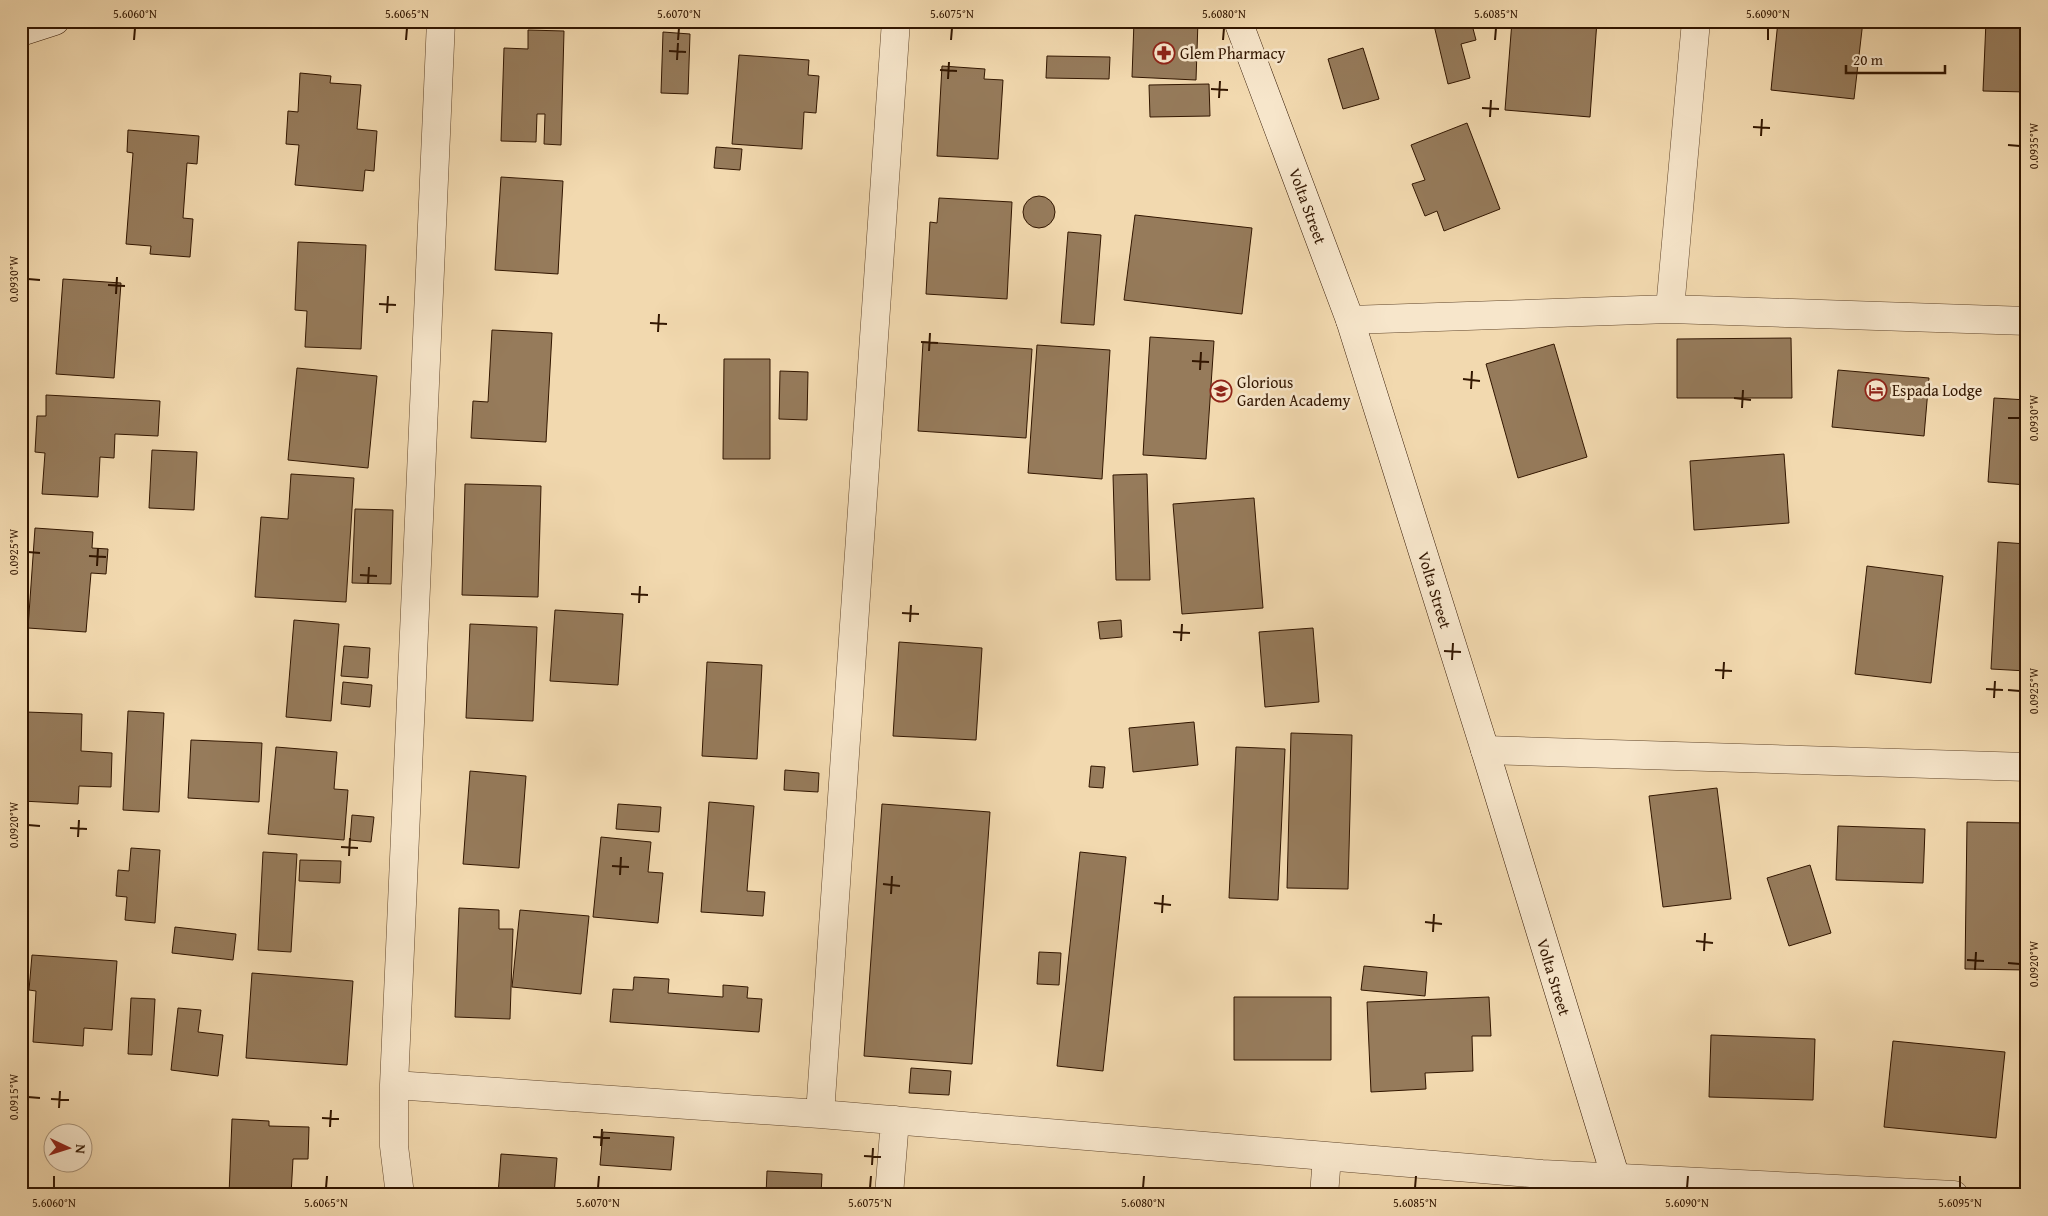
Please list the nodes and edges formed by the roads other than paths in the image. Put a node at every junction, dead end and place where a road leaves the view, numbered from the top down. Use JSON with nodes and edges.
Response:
{"nodes":[{"id":1,"x":55,"y":21,"type":"edge"},
{"id":2,"x":441,"y":21,"type":"edge"},
{"id":3,"x":896,"y":21,"type":"edge"},
{"id":4,"x":1238,"y":21,"type":"edge"},
{"id":5,"x":1696,"y":21,"type":"edge"},
{"id":6,"x":21,"y":32,"type":"edge"},
{"id":7,"x":1670,"y":309,"type":"junction"},
{"id":8,"x":1350,"y":320,"type":"junction"},
{"id":9,"x":2027,"y":321,"type":"edge"},
{"id":10,"x":1485,"y":750,"type":"junction"},
{"id":11,"x":2027,"y":767,"type":"edge"},
{"id":12,"x":394,"y":1085,"type":"junction"},
{"id":13,"x":820,"y":1114,"type":"junction"},
{"id":14,"x":895,"y":1120,"type":"junction"},
{"id":15,"x":1327,"y":1157,"type":"junction"},
{"id":16,"x":1541,"y":1184,"type":"edge"},
{"id":17,"x":1618,"y":1186,"type":"edge"},
{"id":18,"x":400,"y":1195,"type":"edge"},
{"id":19,"x":888,"y":1195,"type":"edge"},
{"id":20,"x":1324,"y":1195,"type":"edge"},
{"id":21,"x":1954,"y":1195,"type":"edge"}],
"edges":[{"from":1,"to":6,"type":"street"},
{"from":2,"to":12,"type":"street"},
{"from":3,"to":13,"type":"street"},
{"from":4,"to":8,"type":"street","name":"Volta Street"},
{"from":5,"to":7,"type":"street"},
{"from":7,"to":8,"type":"street"},
{"from":7,"to":9,"type":"street"},
{"from":8,"to":10,"type":"street","name":"Volta Street"},
{"from":10,"to":11,"type":"street"},
{"from":10,"to":17,"type":"street","name":"Volta Street"},
{"from":12,"to":13,"type":"street"},
{"from":12,"to":18,"type":"street"},
{"from":13,"to":14,"type":"street"},
{"from":14,"to":15,"type":"street"},
{"from":14,"to":19,"type":"street"},
{"from":15,"to":16,"type":"street"},
{"from":15,"to":20,"type":"street"},
{"from":16,"to":17,"type":"street"},
{"from":17,"to":21,"type":"street"}]}
